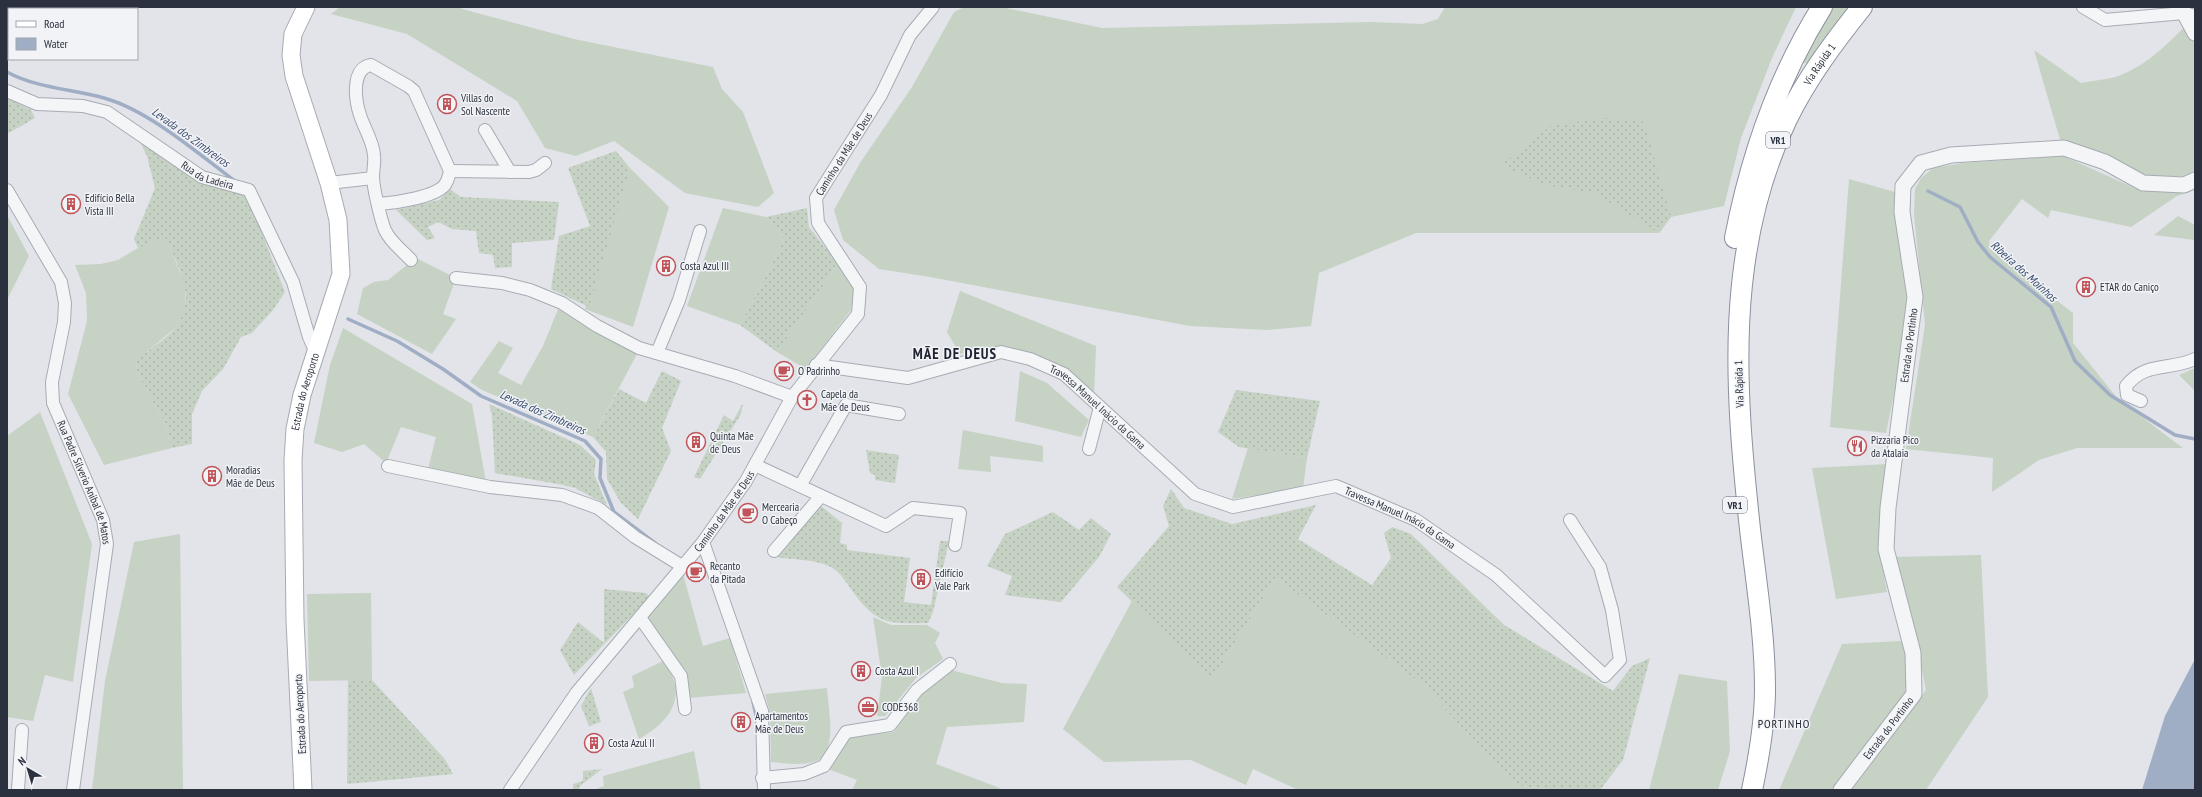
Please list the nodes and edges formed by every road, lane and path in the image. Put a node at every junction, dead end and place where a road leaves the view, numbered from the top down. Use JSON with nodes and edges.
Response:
{"nodes":[{"id":1,"x":306,"y":7,"type":"edge"},
{"id":2,"x":933,"y":7,"type":"edge"},
{"id":3,"x":1822,"y":7,"type":"edge"},
{"id":4,"x":1862,"y":7,"type":"edge"},
{"id":5,"x":2082,"y":7,"type":"edge"},
{"id":6,"x":2187,"y":12,"type":"edge"},
{"id":7,"x":2195,"y":33,"type":"edge"},
{"id":8,"x":7,"y":91,"type":"edge"},
{"id":9,"x":485,"y":130,"type":"dead end"},
{"id":10,"x":545,"y":163,"type":"dead end"},
{"id":11,"x":450,"y":171,"type":"junction"},
{"id":12,"x":510,"y":172,"type":"junction"},
{"id":13,"x":373,"y":178,"type":"junction"},
{"id":14,"x":2195,"y":180,"type":"edge"},
{"id":15,"x":329,"y":183,"type":"junction"},
{"id":16,"x":7,"y":190,"type":"edge"},
{"id":17,"x":379,"y":204,"type":"junction"},
{"id":18,"x":1745,"y":221,"type":"junction"},
{"id":19,"x":700,"y":231,"type":"dead end"},
{"id":20,"x":411,"y":260,"type":"dead end"},
{"id":21,"x":456,"y":278,"type":"dead end"},
{"id":22,"x":657,"y":353,"type":"junction"},
{"id":23,"x":317,"y":355,"type":"junction"},
{"id":24,"x":2195,"y":359,"type":"edge"},
{"id":25,"x":816,"y":365,"type":"junction"},
{"id":26,"x":792,"y":397,"type":"junction"},
{"id":27,"x":2141,"y":401,"type":"dead end"},
{"id":28,"x":1100,"y":407,"type":"junction"},
{"id":29,"x":899,"y":414,"type":"dead end"},
{"id":30,"x":1089,"y":449,"type":"dead end"},
{"id":31,"x":755,"y":465,"type":"junction"},
{"id":32,"x":388,"y":466,"type":"dead end"},
{"id":33,"x":800,"y":486,"type":"junction"},
{"id":34,"x":822,"y":496,"type":"junction"},
{"id":35,"x":1570,"y":520,"type":"dead end"},
{"id":36,"x":704,"y":542,"type":"junction"},
{"id":37,"x":955,"y":545,"type":"dead end"},
{"id":38,"x":774,"y":551,"type":"dead end"},
{"id":39,"x":682,"y":566,"type":"junction"},
{"id":40,"x":640,"y":619,"type":"junction"},
{"id":41,"x":950,"y":664,"type":"dead end"},
{"id":42,"x":685,"y":709,"type":"dead end"},
{"id":43,"x":22,"y":730,"type":"dead end"},
{"id":44,"x":763,"y":784,"type":"edge"},
{"id":45,"x":18,"y":790,"type":"edge"},
{"id":46,"x":73,"y":790,"type":"edge"},
{"id":47,"x":303,"y":790,"type":"edge"},
{"id":48,"x":510,"y":790,"type":"edge"},
{"id":49,"x":1738,"y":790,"type":"edge"},
{"id":50,"x":1752,"y":790,"type":"edge"},
{"id":51,"x":1841,"y":790,"type":"edge"}],
"edges":[{"from":1,"to":15,"type":"main road","name":"Estrada do Aeroporto"},
{"from":2,"to":25,"type":"street","name":"Caminho da Mãe de Deus"},
{"from":3,"to":18,"type":"highway","name":"Via Rápida 1","number":"VR1"},
{"from":4,"to":18,"type":"highway","name":"Via Rápida 1","number":"VR1"},
{"from":5,"to":6,"type":"street"},
{"from":6,"to":7,"type":"street"},
{"from":8,"to":23,"type":"street","name":"Rua da Ladeira"},
{"from":9,"to":12,"type":"street"},
{"from":10,"to":12,"type":"street"},
{"from":11,"to":12,"type":"street"},
{"from":11,"to":13,"type":"street"},
{"from":11,"to":17,"type":"street"},
{"from":13,"to":15,"type":"street"},
{"from":13,"to":17,"type":"street"},
{"from":14,"to":51,"type":"street","name":"Estrada do Portinho"},
{"from":15,"to":23,"type":"main road","name":"Estrada do Aeroporto"},
{"from":16,"to":46,"type":"street","name":"Rua Padre Silverio Anibal de Matos"},
{"from":17,"to":20,"type":"street"},
{"from":18,"to":49,"type":"highway","name":"Via Rápida 1","number":"VR1"},
{"from":18,"to":50,"type":"highway","name":"Via Rápida 1","number":"VR1"},
{"from":19,"to":22,"type":"street"},
{"from":21,"to":22,"type":"street"},
{"from":22,"to":26,"type":"street"},
{"from":23,"to":47,"type":"main road","name":"Estrada do Aeroporto"},
{"from":24,"to":27,"type":"street"},
{"from":25,"to":26,"type":"street","name":"Caminho da Mãe de Deus"},
{"from":25,"to":28,"type":"street","name":"Travessa Manuel Inácio da Gama"},
{"from":26,"to":31,"type":"street","name":"Caminho da Mãe de Deus"},
{"from":28,"to":30,"type":"street"},
{"from":28,"to":35,"type":"street","name":"Travessa Manuel Inácio da Gama"},
{"from":29,"to":33,"type":"street"},
{"from":31,"to":33,"type":"street"},
{"from":31,"to":36,"type":"street","name":"Caminho da Mãe de Deus"},
{"from":32,"to":39,"type":"street"},
{"from":33,"to":34,"type":"street"},
{"from":34,"to":37,"type":"street"},
{"from":34,"to":38,"type":"street"},
{"from":36,"to":39,"type":"street","name":"Caminho da Mãe de Deus"},
{"from":36,"to":44,"type":"street"},
{"from":39,"to":40,"type":"street","name":"Caminho da Mãe de Deus"},
{"from":40,"to":42,"type":"street"},
{"from":40,"to":48,"type":"street","name":"Caminho da Mãe de Deus"},
{"from":41,"to":44,"type":"street"},
{"from":43,"to":45,"type":"street"}]}
